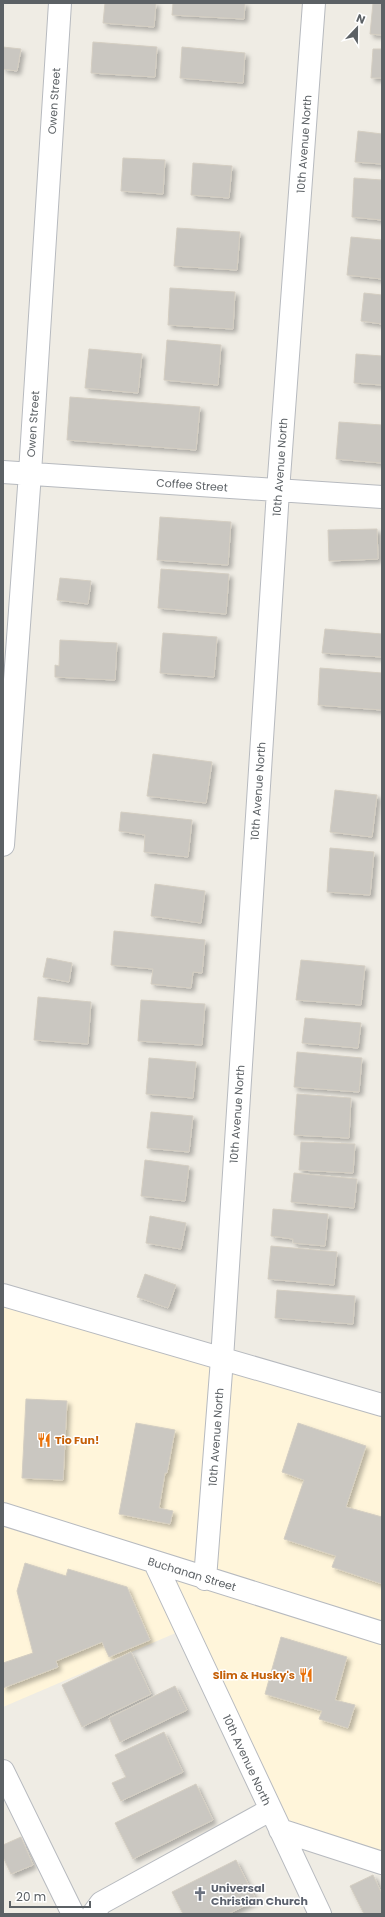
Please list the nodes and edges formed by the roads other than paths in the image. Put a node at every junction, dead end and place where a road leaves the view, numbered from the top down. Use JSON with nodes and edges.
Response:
{"nodes":[{"id":1,"x":60,"y":3,"type":"edge"},
{"id":2,"x":314,"y":3,"type":"edge"},
{"id":3,"x":3,"y":472,"type":"edge"},
{"id":4,"x":30,"y":473,"type":"junction"},
{"id":5,"x":278,"y":491,"type":"junction"},
{"id":6,"x":382,"y":497,"type":"edge"},
{"id":7,"x":3,"y":845,"type":"edge"},
{"id":8,"x":3,"y":1295,"type":"edge"},
{"id":9,"x":222,"y":1359,"type":"junction"},
{"id":10,"x":382,"y":1405,"type":"edge"},
{"id":11,"x":3,"y":1514,"type":"edge"},
{"id":12,"x":155,"y":1563,"type":"junction"},
{"id":13,"x":205,"y":1578,"type":"junction"},
{"id":14,"x":382,"y":1633,"type":"edge"},
{"id":15,"x":3,"y":1771,"type":"edge"},
{"id":16,"x":270,"y":1810,"type":"junction"},
{"id":17,"x":280,"y":1830,"type":"junction"},
{"id":18,"x":382,"y":1863,"type":"edge"},
{"id":19,"x":73,"y":1914,"type":"edge"},
{"id":20,"x":93,"y":1914,"type":"edge"},
{"id":21,"x":320,"y":1914,"type":"edge"}],
"edges":[{"from":1,"to":4,"type":"street","name":"Owen Street"},
{"from":2,"to":5,"type":"street","name":"10th Avenue North"},
{"from":3,"to":4,"type":"street","name":"Coffee Street"},
{"from":4,"to":5,"type":"street","name":"Coffee Street"},
{"from":4,"to":7,"type":"street","name":"Owen Street"},
{"from":5,"to":6,"type":"street","name":"Coffee Street"},
{"from":5,"to":9,"type":"street","name":"10th Avenue North"},
{"from":8,"to":9,"type":"street"},
{"from":9,"to":10,"type":"street"},
{"from":9,"to":13,"type":"street","name":"10th Avenue North"},
{"from":11,"to":12,"type":"street","name":"Buchanan Street"},
{"from":12,"to":13,"type":"street","name":"Buchanan Street"},
{"from":12,"to":16,"type":"street","name":"10th Avenue North"},
{"from":13,"to":14,"type":"street","name":"Buchanan Street"},
{"from":15,"to":19,"type":"street"},
{"from":16,"to":17,"type":"street","name":"10th Avenue North"},
{"from":16,"to":20,"type":"street"},
{"from":17,"to":18,"type":"street"},
{"from":17,"to":21,"type":"street","name":"10th Avenue North"}]}
